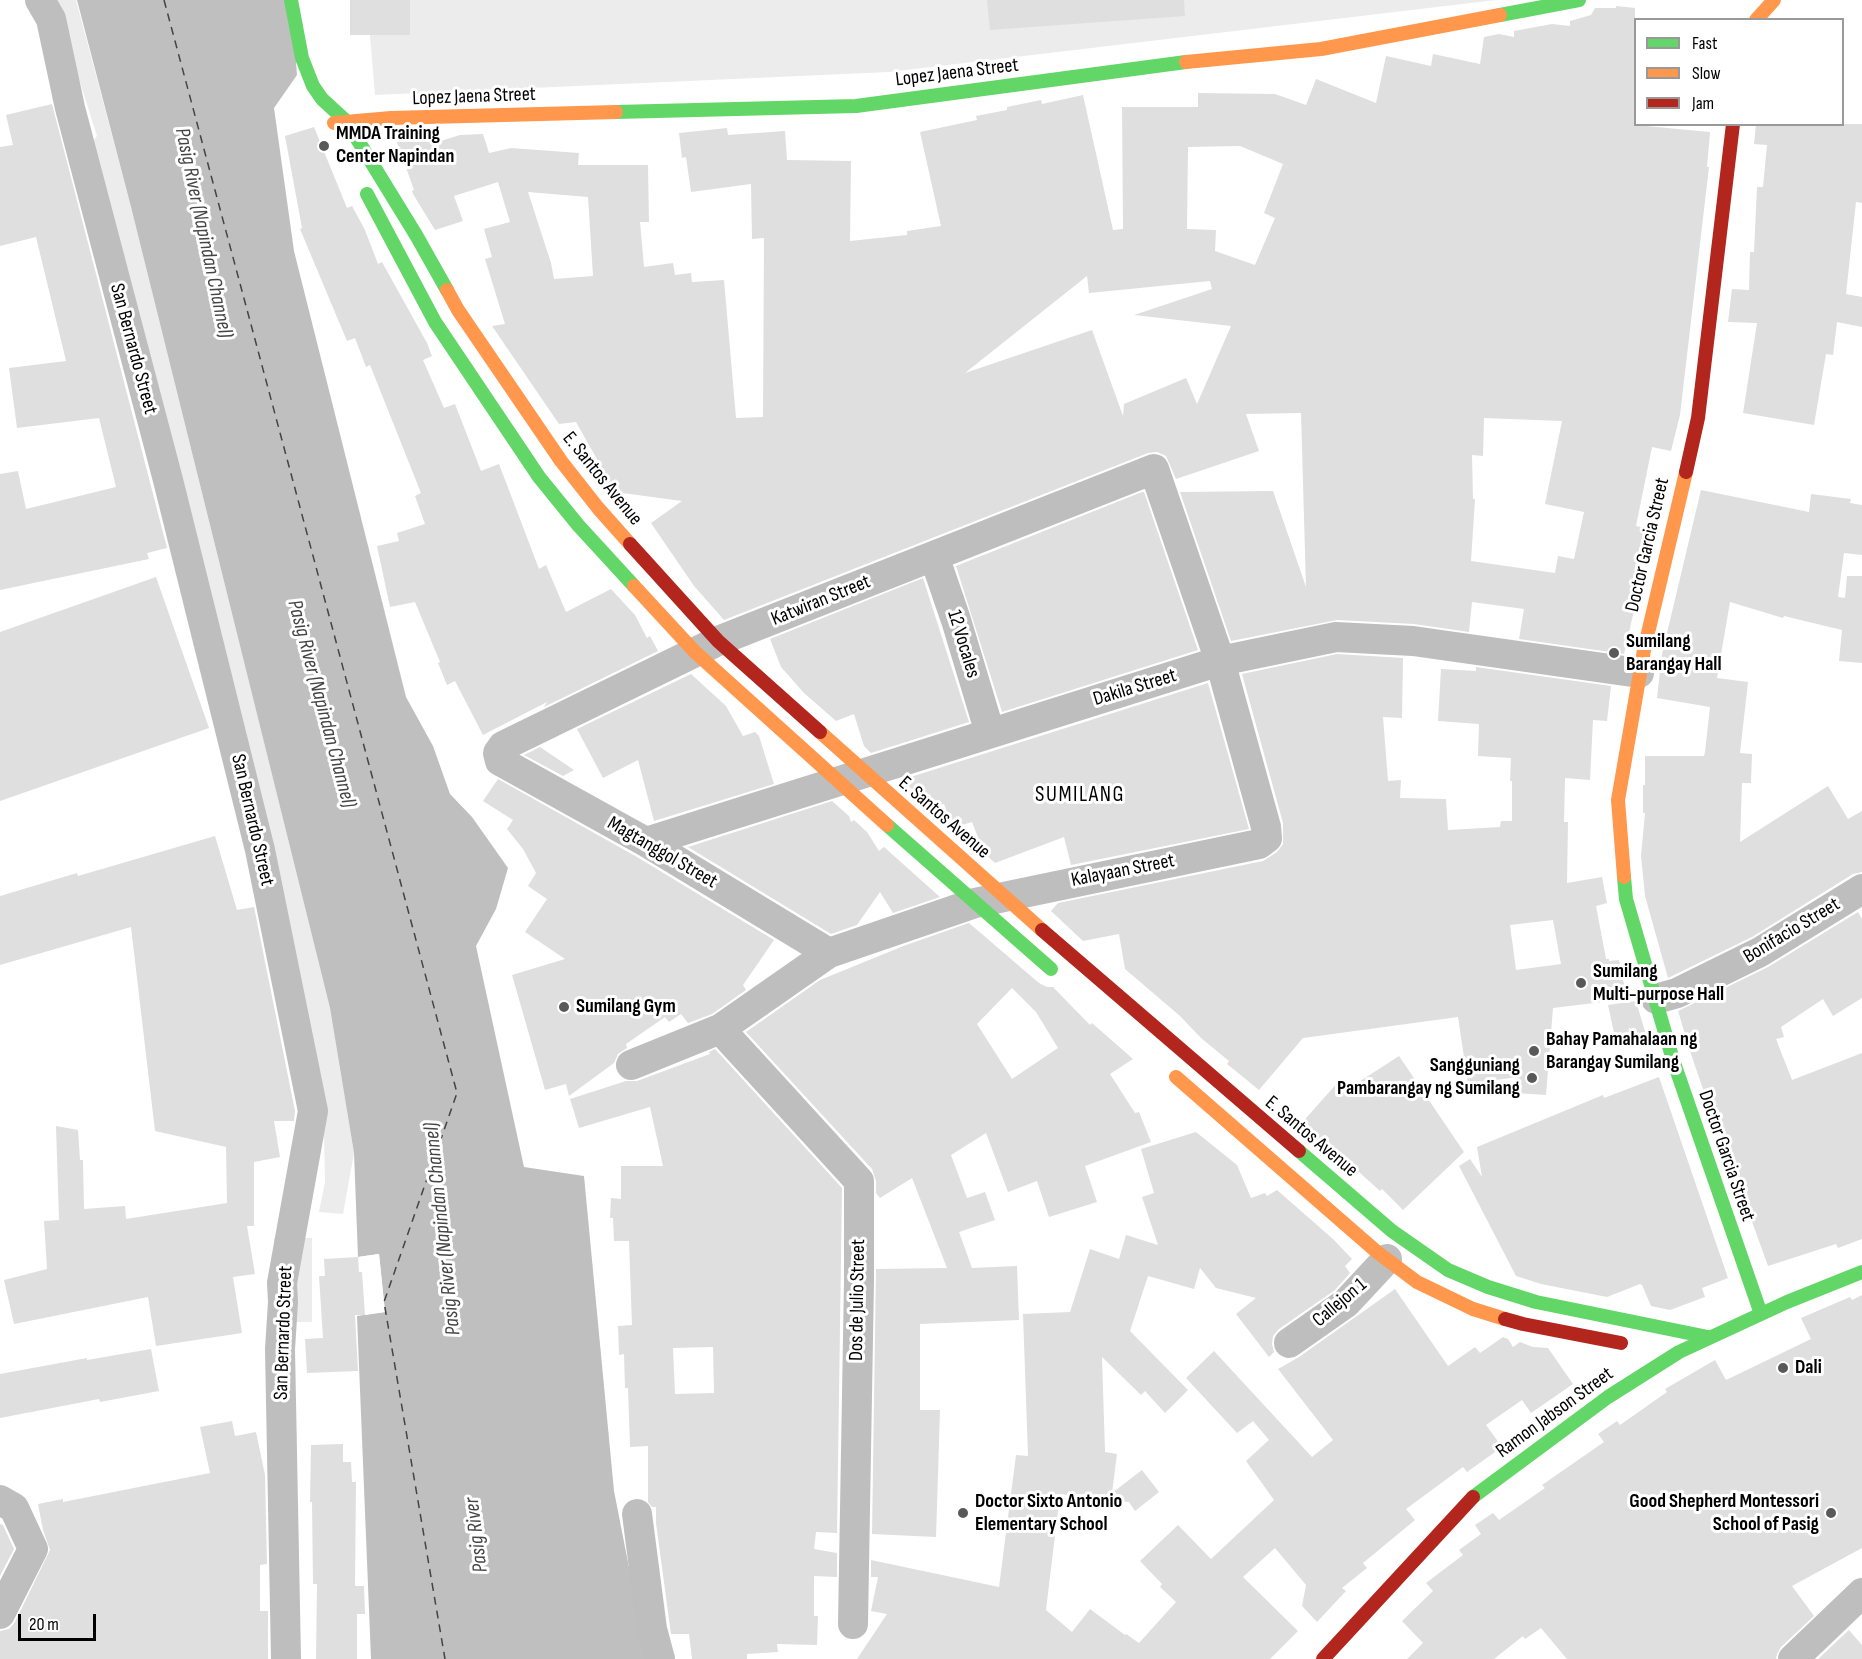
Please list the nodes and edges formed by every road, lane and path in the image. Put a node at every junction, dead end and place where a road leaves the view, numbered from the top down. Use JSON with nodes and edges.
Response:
{"nodes":[{"id":1,"x":40,"y":0,"type":"edge"},
{"id":2,"x":291,"y":0,"type":"edge"},
{"id":3,"x":1579,"y":0,"type":"edge"},
{"id":4,"x":1774,"y":0,"type":"edge"},
{"id":5,"x":1750,"y":16,"type":"edge"},
{"id":6,"x":337,"y":117,"type":"junction"},
{"id":7,"x":1733,"y":126,"type":"edge"},
{"id":8,"x":342,"y":143,"type":"dead end"},
{"id":9,"x":363,"y":186,"type":"dead end"},
{"id":10,"x":1154,"y":469,"type":"joint"},
{"id":11,"x":934,"y":556,"type":"junction"},
{"id":12,"x":707,"y":647,"type":"junction"},
{"id":13,"x":1220,"y":661,"type":"junction"},
{"id":14,"x":1639,"y":673,"type":"junction"},
{"id":15,"x":990,"y":733,"type":"junction"},
{"id":16,"x":498,"y":753,"type":"joint"},
{"id":17,"x":850,"y":777,"type":"junction"},
{"id":18,"x":645,"y":842,"type":"junction"},
{"id":19,"x":1862,"y":889,"type":"edge"},
{"id":20,"x":989,"y":899,"type":"junction"},
{"id":21,"x":829,"y":953,"type":"junction"},
{"id":22,"x":1064,"y":980,"type":"dead end"},
{"id":23,"x":1656,"y":999,"type":"junction"},
{"id":24,"x":720,"y":1029,"type":"junction"},
{"id":25,"x":1161,"y":1064,"type":"dead end"},
{"id":26,"x":631,"y":1065,"type":"dead end"},
{"id":27,"x":1388,"y":1259,"type":"junction"},
{"id":28,"x":1862,"y":1272,"type":"edge"},
{"id":29,"x":1761,"y":1314,"type":"junction"},
{"id":30,"x":1708,"y":1337,"type":"junction"},
{"id":31,"x":1289,"y":1343,"type":"dead end"},
{"id":32,"x":1638,"y":1345,"type":"dead end"},
{"id":33,"x":1659,"y":1348,"type":"dead end"},
{"id":34,"x":1679,"y":1352,"type":"junction"},
{"id":35,"x":0,"y":1500,"type":"edge"},
{"id":36,"x":637,"y":1514,"type":"dead end"},
{"id":37,"x":1862,"y":1593,"type":"edge"},
{"id":38,"x":0,"y":1614,"type":"edge"},
{"id":39,"x":853,"y":1624,"type":"dead end"},
{"id":40,"x":286,"y":1659,"type":"edge"},
{"id":41,"x":660,"y":1659,"type":"edge"},
{"id":42,"x":1323,"y":1659,"type":"edge"},
{"id":43,"x":1792,"y":1659,"type":"edge"}],
"edges":[{"from":1,"to":40,"type":"street","name":"San Bernardo Street"},
{"from":2,"to":6,"type":"street","name":"E. Santos Avenue"},
{"from":3,"to":6,"type":"street","name":"Lopez Jaena Street"},
{"from":4,"to":5,"type":"street"},
{"from":6,"to":8,"type":"street","name":"E. Santos Avenue"},
{"from":6,"to":12,"type":"street","name":"E. Santos Avenue"},
{"from":7,"to":14,"type":"street","name":"Doctor Garcia Street"},
{"from":9,"to":12,"type":"street","name":"E. Santos Avenue"},
{"from":10,"to":11,"type":"street","name":"Katwiran Street"},
{"from":10,"to":13,"type":"street","name":"Kalayaan Street"},
{"from":11,"to":12,"type":"street","name":"Katwiran Street"},
{"from":11,"to":15,"type":"street","name":"12 Vocales"},
{"from":12,"to":16,"type":"street","name":"Katwiran Street"},
{"from":12,"to":17,"type":"street","name":"E. Santos Avenue"},
{"from":12,"to":17,"type":"street","name":"E. Santos Avenue"},
{"from":13,"to":14,"type":"street","name":"Dakila Street"},
{"from":13,"to":15,"type":"street","name":"Dakila Street"},
{"from":13,"to":20,"type":"street","name":"Kalayaan Street"},
{"from":14,"to":23,"type":"street","name":"Doctor Garcia Street"},
{"from":15,"to":17,"type":"street","name":"Dakila Street"},
{"from":16,"to":18,"type":"street","name":"Magtanggol Street"},
{"from":17,"to":18,"type":"street","name":"Dakila Street"},
{"from":17,"to":20,"type":"street","name":"E. Santos Avenue"},
{"from":17,"to":20,"type":"street","name":"E. Santos Avenue"},
{"from":18,"to":21,"type":"street","name":"Magtanggol Street"},
{"from":19,"to":23,"type":"street","name":"Bonifacio Street"},
{"from":20,"to":21,"type":"street","name":"Kalayaan Street"},
{"from":20,"to":22,"type":"street","name":"E. Santos Avenue"},
{"from":20,"to":30,"type":"street","name":"E. Santos Avenue"},
{"from":21,"to":24,"type":"street","name":"Kalayaan Street"},
{"from":23,"to":29,"type":"street","name":"Doctor Garcia Street"},
{"from":24,"to":26,"type":"street","name":"Kalayaan Street"},
{"from":24,"to":39,"type":"street","name":"Dos de Julio Street"},
{"from":25,"to":27,"type":"street"},
{"from":27,"to":31,"type":"street","name":"Callejon 1"},
{"from":27,"to":32,"type":"street"},
{"from":28,"to":29,"type":"street","name":"Ramon Jabson Street"},
{"from":29,"to":30,"type":"street","name":"Ramon Jabson Street"},
{"from":30,"to":34,"type":"street","name":"Ramon Jabson Street"},
{"from":33,"to":34,"type":"street"},
{"from":34,"to":42,"type":"street","name":"Ramon Jabson Street"},
{"from":35,"to":38,"type":"street"},
{"from":36,"to":41,"type":"street"},
{"from":37,"to":43,"type":"street"}]}
